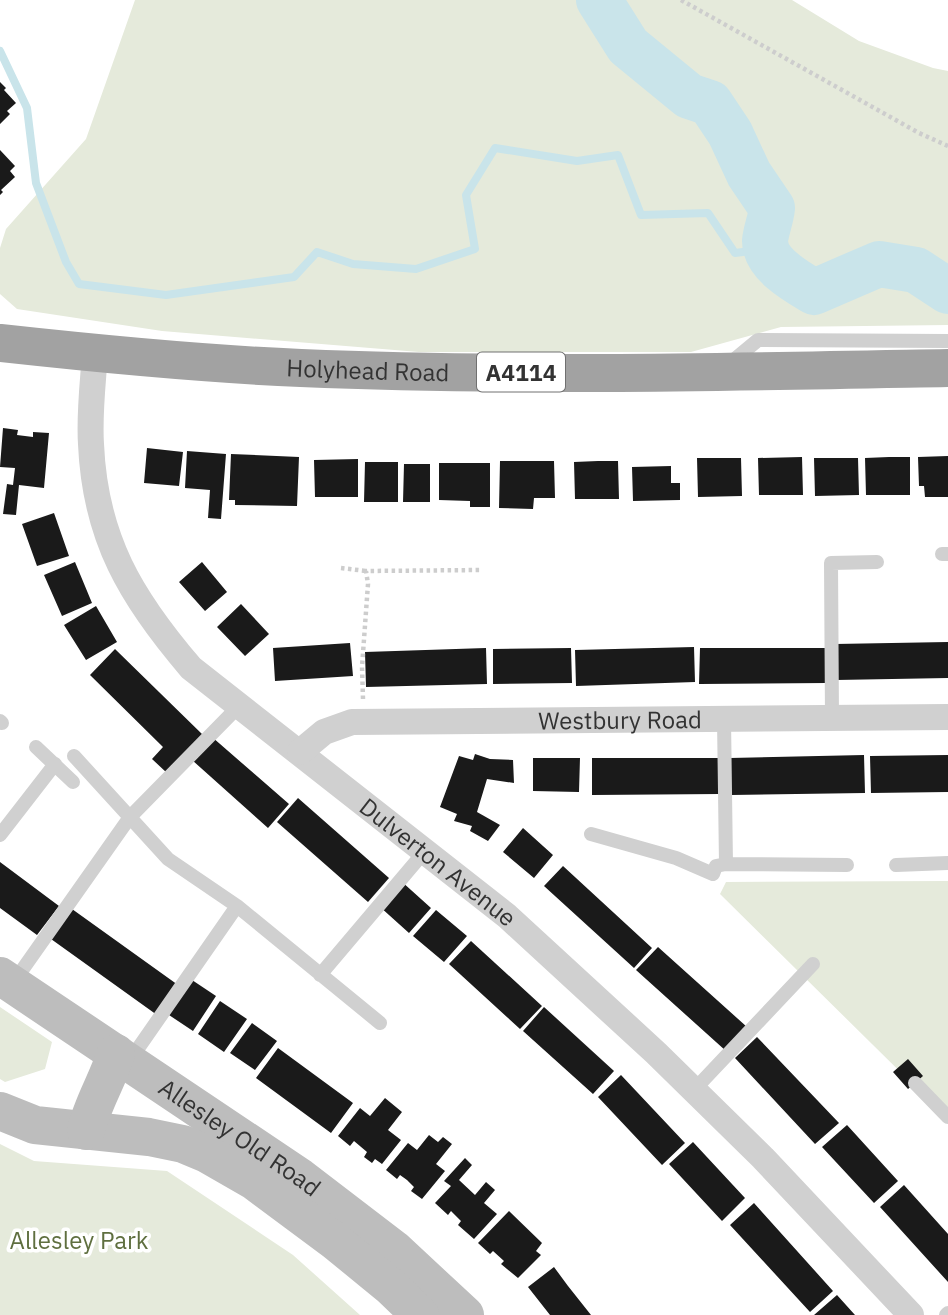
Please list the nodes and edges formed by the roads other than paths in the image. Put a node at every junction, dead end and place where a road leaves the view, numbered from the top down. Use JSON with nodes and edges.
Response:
{"nodes":[{"id":1,"x":948,"y":341,"type":"edge"},
{"id":2,"x":0,"y":343,"type":"edge"},
{"id":3,"x":95,"y":353,"type":"junction"},
{"id":4,"x":948,"y":368,"type":"edge"},
{"id":5,"x":720,"y":372,"type":"junction"},
{"id":6,"x":877,"y":562,"type":"dead end"},
{"id":7,"x":239,"y":706,"type":"junction"},
{"id":8,"x":948,"y":716,"type":"edge"},
{"id":9,"x":832,"y":718,"type":"junction"},
{"id":10,"x":724,"y":719,"type":"junction"},
{"id":11,"x":36,"y":747,"type":"dead end"},
{"id":12,"x":300,"y":752,"type":"junction"},
{"id":13,"x":74,"y":756,"type":"dead end"},
{"id":14,"x":55,"y":764,"type":"junction"},
{"id":15,"x":73,"y":782,"type":"dead end"},
{"id":16,"x":130,"y":817,"type":"junction"},
{"id":17,"x":591,"y":834,"type":"dead end"},
{"id":18,"x":0,"y":835,"type":"edge"},
{"id":19,"x":425,"y":851,"type":"junction"},
{"id":20,"x":948,"y":863,"type":"edge"},
{"id":21,"x":726,"y":864,"type":"junction"},
{"id":22,"x":896,"y":864,"type":"dead end"},
{"id":23,"x":847,"y":865,"type":"dead end"},
{"id":24,"x":237,"y":906,"type":"junction"},
{"id":25,"x":813,"y":964,"type":"dead end"},
{"id":26,"x":320,"y":975,"type":"junction"},
{"id":27,"x":6,"y":980,"type":"edge"},
{"id":28,"x":380,"y":1023,"type":"dead end"},
{"id":29,"x":122,"y":1057,"type":"junction"},
{"id":30,"x":915,"y":1083,"type":"dead end"},
{"id":31,"x":694,"y":1090,"type":"junction"},
{"id":32,"x":0,"y":1111,"type":"edge"},
{"id":33,"x":948,"y":1117,"type":"edge"},
{"id":34,"x":86,"y":1131,"type":"junction"},
{"id":35,"x":420,"y":1315,"type":"edge"},
{"id":36,"x":465,"y":1315,"type":"edge"},
{"id":37,"x":911,"y":1315,"type":"edge"}],
"edges":[{"from":1,"to":5,"type":"lane"},
{"from":2,"to":3,"type":"highway","name":"Holyhead Road","number":"A4114"},
{"from":3,"to":5,"type":"highway","name":"Holyhead Road","number":"A4114"},
{"from":3,"to":7,"type":"street","name":"Dulverton Avenue"},
{"from":4,"to":5,"type":"highway","name":"Holyhead Road","number":"A4114"},
{"from":6,"to":9,"type":"lane"},
{"from":7,"to":12,"type":"street","name":"Dulverton Avenue"},
{"from":7,"to":16,"type":"lane"},
{"from":8,"to":9,"type":"street","name":"Westbury Road"},
{"from":9,"to":10,"type":"street","name":"Westbury Road"},
{"from":10,"to":12,"type":"street","name":"Westbury Road"},
{"from":10,"to":21,"type":"lane"},
{"from":11,"to":14,"type":"lane"},
{"from":12,"to":19,"type":"street","name":"Dulverton Avenue"},
{"from":13,"to":16,"type":"lane"},
{"from":14,"to":15,"type":"lane"},
{"from":14,"to":18,"type":"lane"},
{"from":16,"to":24,"type":"lane"},
{"from":16,"to":27,"type":"lane"},
{"from":17,"to":21,"type":"lane"},
{"from":19,"to":26,"type":"lane"},
{"from":19,"to":31,"type":"street","name":"Dulverton Avenue"},
{"from":20,"to":22,"type":"lane"},
{"from":21,"to":23,"type":"lane"},
{"from":24,"to":26,"type":"lane"},
{"from":24,"to":29,"type":"lane"},
{"from":25,"to":31,"type":"lane"},
{"from":26,"to":28,"type":"lane"},
{"from":27,"to":29,"type":"main road","name":"Allesley Old Road"},
{"from":29,"to":34,"type":"main road"},
{"from":29,"to":36,"type":"main road","name":"Allesley Old Road"},
{"from":30,"to":33,"type":"lane"},
{"from":31,"to":37,"type":"street","name":"Dulverton Avenue"},
{"from":32,"to":34,"type":"main road","name":"Allesley Old Road"},
{"from":34,"to":35,"type":"main road","name":"Allesley Old Road"}]}
